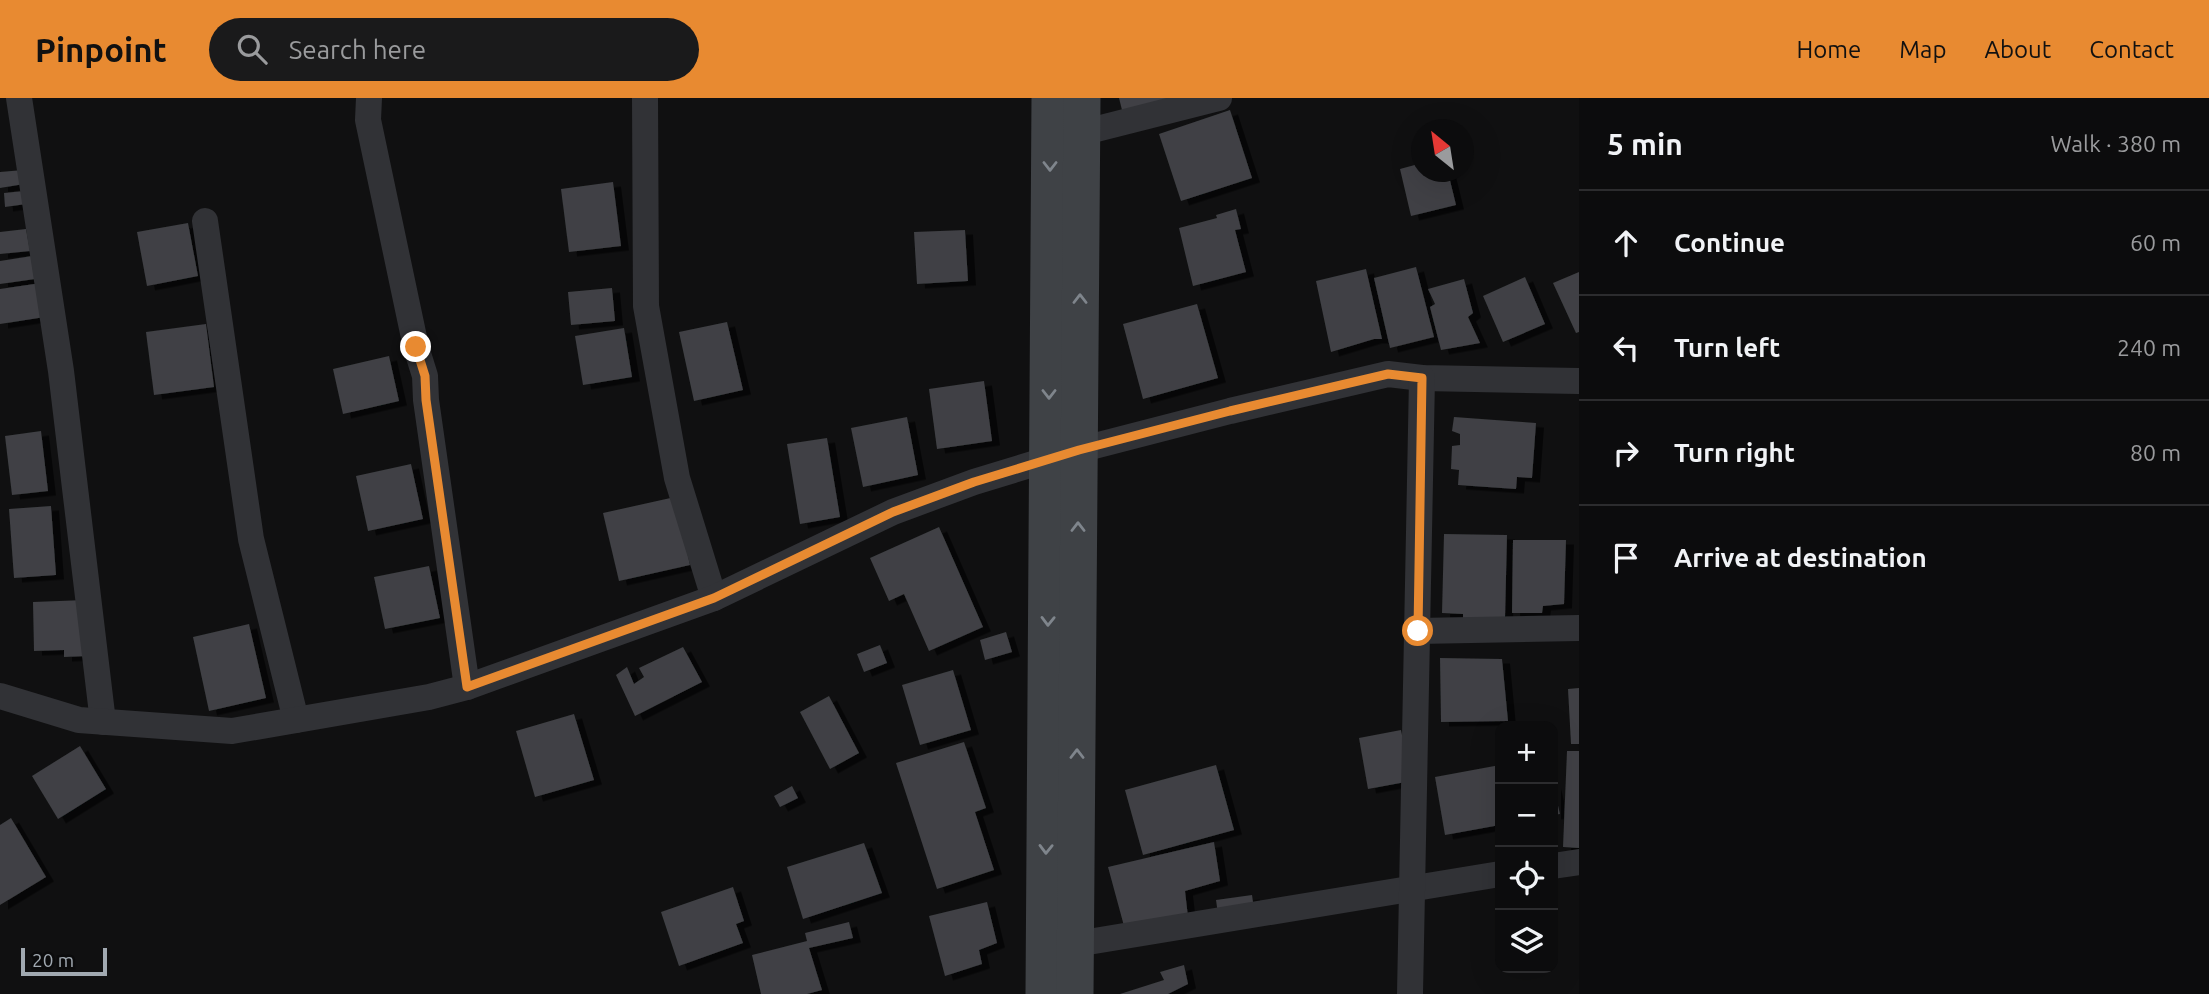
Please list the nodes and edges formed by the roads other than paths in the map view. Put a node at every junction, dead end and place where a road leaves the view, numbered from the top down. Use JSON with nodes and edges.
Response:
{"nodes":[{"id":1,"x":19,"y":98,"type":"edge"},
{"id":2,"x":369,"y":98,"type":"edge"},
{"id":3,"x":645,"y":98,"type":"edge"},
{"id":4,"x":1050,"y":98,"type":"edge"},
{"id":5,"x":1219,"y":98,"type":"edge"},
{"id":6,"x":1082,"y":116,"type":"edge"},
{"id":7,"x":205,"y":221,"type":"dead end"},
{"id":8,"x":1422,"y":378,"type":"junction"},
{"id":9,"x":1579,"y":381,"type":"edge"},
{"id":10,"x":1064,"y":455,"type":"junction"},
{"id":11,"x":714,"y":598,"type":"junction"},
{"id":12,"x":1579,"y":628,"type":"edge"},
{"id":13,"x":1418,"y":631,"type":"junction"},
{"id":14,"x":467,"y":687,"type":"junction"},
{"id":15,"x":0,"y":696,"type":"edge"},
{"id":16,"x":296,"y":720,"type":"junction"},
{"id":17,"x":103,"y":722,"type":"junction"},
{"id":18,"x":1579,"y":862,"type":"edge"},
{"id":19,"x":1558,"y":865,"type":"edge"},
{"id":20,"x":1495,"y":875,"type":"edge"},
{"id":21,"x":1412,"y":889,"type":"junction"},
{"id":22,"x":1076,"y":944,"type":"junction"},
{"id":23,"x":1044,"y":994,"type":"edge"},
{"id":24,"x":1075,"y":994,"type":"edge"},
{"id":25,"x":1410,"y":994,"type":"edge"}],
"edges":[{"from":1,"to":17,"type":"street"},
{"from":2,"to":14,"type":"street"},
{"from":3,"to":11,"type":"street"},
{"from":4,"to":10,"type":"street","one_way":true},
{"from":5,"to":6,"type":"street"},
{"from":10,"to":6,"type":"street","one_way":true},
{"from":7,"to":16,"type":"street"},
{"from":8,"to":9,"type":"street"},
{"from":8,"to":10,"type":"street"},
{"from":8,"to":13,"type":"street"},
{"from":10,"to":11,"type":"street"},
{"from":22,"to":10,"type":"street","one_way":true},
{"from":10,"to":23,"type":"street","one_way":true},
{"from":11,"to":14,"type":"street"},
{"from":12,"to":13,"type":"street"},
{"from":13,"to":21,"type":"street"},
{"from":14,"to":16,"type":"street"},
{"from":15,"to":17,"type":"street"},
{"from":16,"to":17,"type":"street"},
{"from":18,"to":19,"type":"street"},
{"from":20,"to":21,"type":"street"},
{"from":21,"to":22,"type":"street"},
{"from":21,"to":25,"type":"street"},
{"from":22,"to":24,"type":"street"}]}
